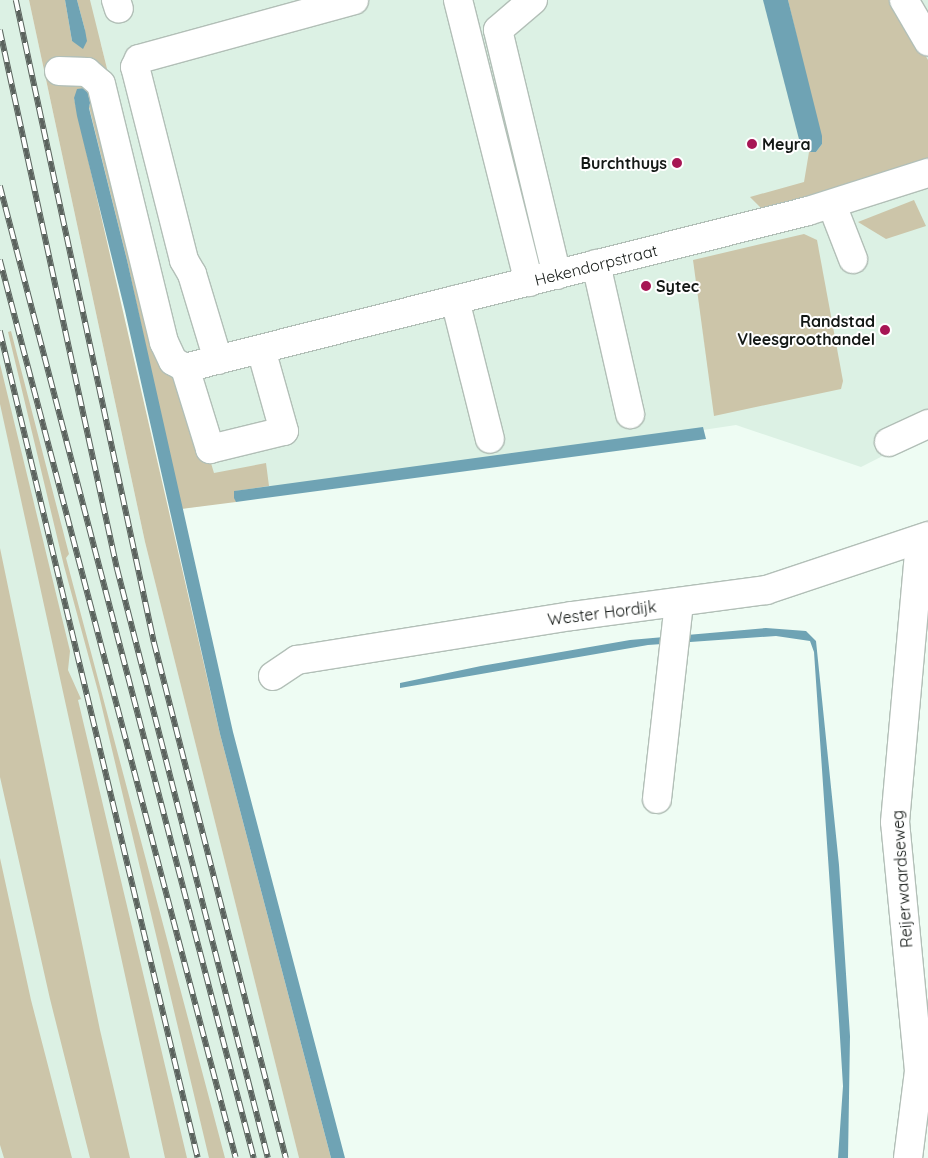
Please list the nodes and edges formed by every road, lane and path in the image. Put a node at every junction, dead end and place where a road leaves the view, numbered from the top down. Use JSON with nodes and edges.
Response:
{"nodes":[{"id":1,"x":354,"y":0,"type":"edge"},
{"id":2,"x":458,"y":0,"type":"edge"},
{"id":3,"x":532,"y":0,"type":"edge"},
{"id":4,"x":904,"y":0,"type":"edge"},
{"id":5,"x":928,"y":41,"type":"edge"},
{"id":6,"x":59,"y":70,"type":"dead end"},
{"id":7,"x":928,"y":173,"type":"edge"},
{"id":8,"x":832,"y":205,"type":"junction"},
{"id":9,"x":852,"y":259,"type":"dead end"},
{"id":10,"x":596,"y":264,"type":"junction"},
{"id":11,"x":557,"y":275,"type":"junction"},
{"id":12,"x":529,"y":282,"type":"junction"},
{"id":13,"x":455,"y":300,"type":"junction"},
{"id":14,"x":261,"y":349,"type":"junction"},
{"id":15,"x":218,"y":360,"type":"junction"},
{"id":16,"x":185,"y":368,"type":"junction"},
{"id":17,"x":630,"y":414,"type":"dead end"},
{"id":18,"x":928,"y":424,"type":"edge"},
{"id":19,"x":490,"y":439,"type":"dead end"},
{"id":20,"x":889,"y":442,"type":"dead end"},
{"id":21,"x":924,"y":538,"type":"edge"},
{"id":22,"x":679,"y":603,"type":"junction"},
{"id":23,"x":274,"y":676,"type":"dead end"},
{"id":24,"x":657,"y":799,"type":"dead end"},
{"id":25,"x":908,"y":1158,"type":"edge"}],
"edges":[{"from":1,"to":15,"type":"street"},
{"from":2,"to":12,"type":"street"},
{"from":3,"to":11,"type":"street"},
{"from":4,"to":5,"type":"street"},
{"from":6,"to":16,"type":"street"},
{"from":7,"to":8,"type":"street","name":"Hekendorpstraat"},
{"from":8,"to":9,"type":"street"},
{"from":8,"to":10,"type":"street","name":"Hekendorpstraat"},
{"from":10,"to":11,"type":"street","name":"Hekendorpstraat"},
{"from":10,"to":17,"type":"street"},
{"from":11,"to":12,"type":"street","name":"Hekendorpstraat"},
{"from":12,"to":13,"type":"street","name":"Hekendorpstraat"},
{"from":13,"to":14,"type":"street","name":"Hekendorpstraat"},
{"from":13,"to":19,"type":"street"},
{"from":14,"to":15,"type":"street","name":"Hekendorpstraat"},
{"from":14,"to":16,"type":"street"},
{"from":15,"to":16,"type":"street","name":"Hekendorpstraat"},
{"from":18,"to":20,"type":"street"},
{"from":21,"to":22,"type":"street","name":"Wester Hordijk"},
{"from":21,"to":25,"type":"street","name":"Reijerwaardseweg"},
{"from":22,"to":23,"type":"street","name":"Wester Hordijk"},
{"from":22,"to":24,"type":"street"}]}
